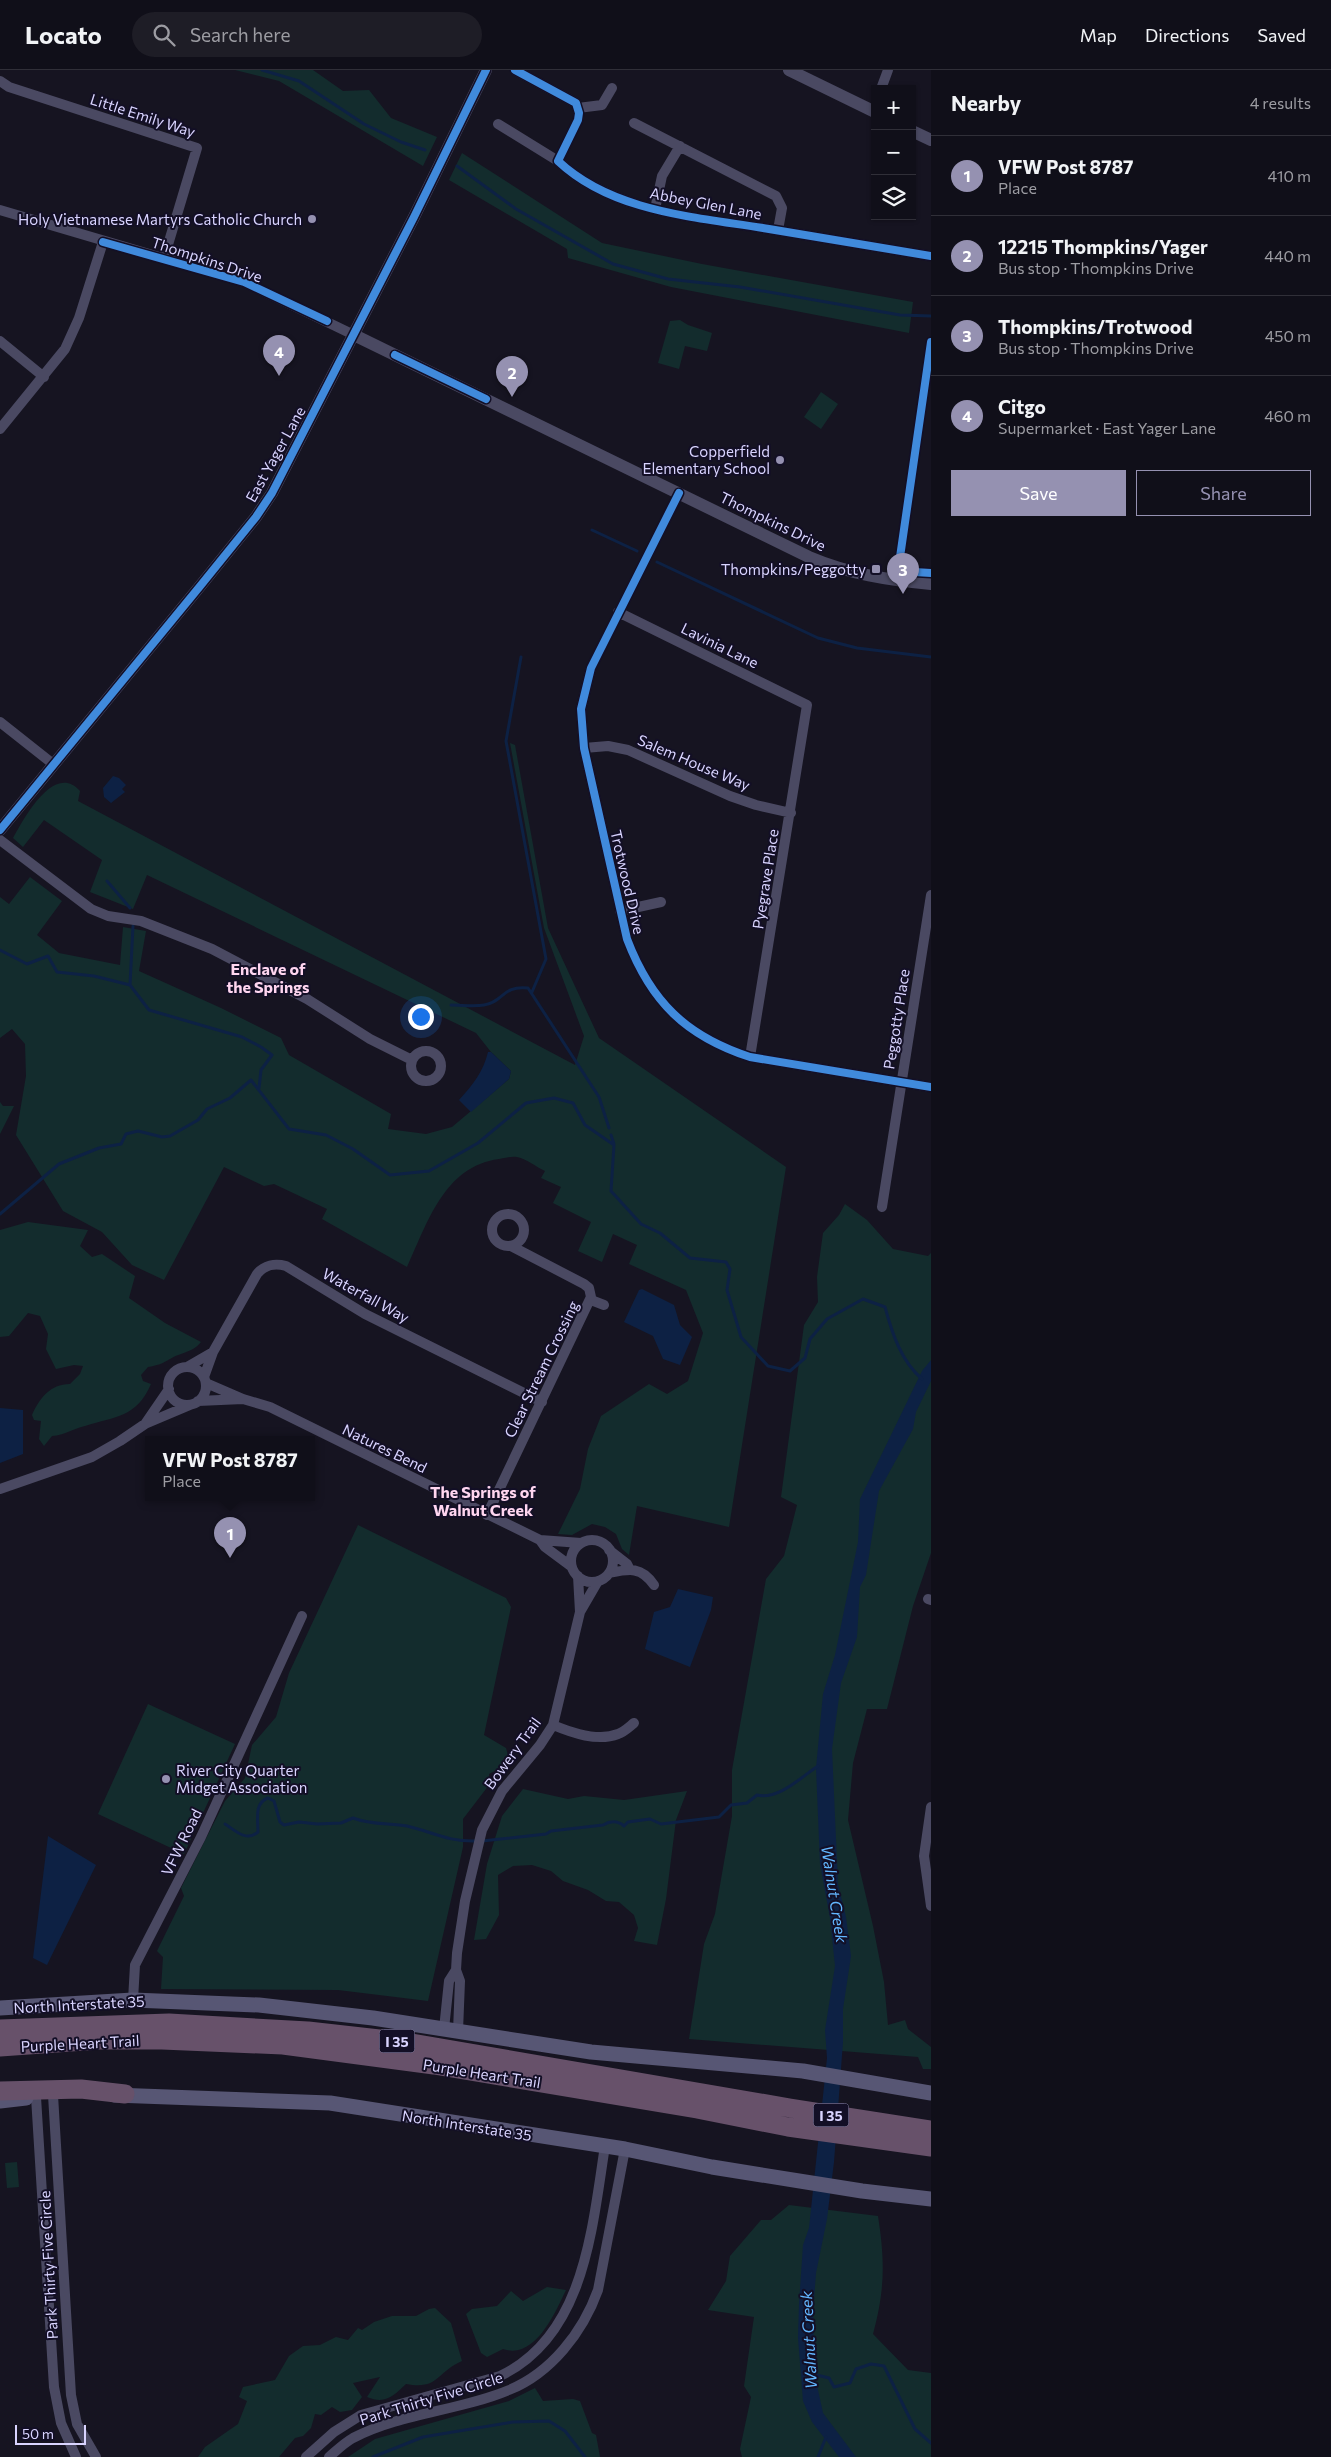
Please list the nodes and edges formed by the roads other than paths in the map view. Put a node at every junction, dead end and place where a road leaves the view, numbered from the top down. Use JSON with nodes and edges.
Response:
{"nodes":[{"id":1,"x":486,"y":70,"type":"edge"},
{"id":2,"x":515,"y":70,"type":"edge"},
{"id":3,"x":789,"y":70,"type":"edge"},
{"id":4,"x":888,"y":70,"type":"edge"},
{"id":5,"x":0,"y":81,"type":"edge"},
{"id":6,"x":882,"y":85,"type":"edge"},
{"id":7,"x":612,"y":88,"type":"dead end"},
{"id":8,"x":578,"y":108,"type":"junction"},
{"id":9,"x":871,"y":109,"type":"edge"},
{"id":10,"x":634,"y":123,"type":"dead end"},
{"id":11,"x":498,"y":124,"type":"dead end"},
{"id":12,"x":916,"y":133,"type":"edge"},
{"id":13,"x":931,"y":140,"type":"edge"},
{"id":14,"x":680,"y":146,"type":"junction"},
{"id":15,"x":558,"y":161,"type":"junction"},
{"id":16,"x":655,"y":209,"type":"junction"},
{"id":17,"x":0,"y":210,"type":"edge"},
{"id":18,"x":778,"y":230,"type":"junction"},
{"id":19,"x":103,"y":242,"type":"junction"},
{"id":20,"x":931,"y":256,"type":"edge"},
{"id":21,"x":164,"y":258,"type":"junction"},
{"id":22,"x":354,"y":335,"type":"junction"},
{"id":23,"x":0,"y":341,"type":"edge"},
{"id":24,"x":44,"y":377,"type":"junction"},
{"id":25,"x":0,"y":429,"type":"edge"},
{"id":26,"x":679,"y":493,"type":"junction"},
{"id":27,"x":931,"y":584,"type":"edge"},
{"id":28,"x":618,"y":612,"type":"junction"},
{"id":29,"x":807,"y":705,"type":"joint"},
{"id":30,"x":0,"y":722,"type":"edge"},
{"id":31,"x":584,"y":748,"type":"junction"},
{"id":32,"x":53,"y":764,"type":"junction"},
{"id":33,"x":791,"y":813,"type":"junction"},
{"id":34,"x":0,"y":830,"type":"edge"},
{"id":35,"x":0,"y":840,"type":"edge"},
{"id":36,"x":931,"y":895,"type":"edge"},
{"id":37,"x":661,"y":902,"type":"dead end"},
{"id":38,"x":620,"y":911,"type":"junction"},
{"id":39,"x":750,"y":1057,"type":"junction"},
{"id":40,"x":412,"y":1060,"type":"dead end"},
{"id":41,"x":901,"y":1083,"type":"junction"},
{"id":42,"x":931,"y":1088,"type":"edge"},
{"id":43,"x":882,"y":1207,"type":"dead end"},
{"id":44,"x":511,"y":1246,"type":"dead end"},
{"id":45,"x":590,"y":1300,"type":"junction"},
{"id":46,"x":604,"y":1306,"type":"dead end"},
{"id":47,"x":213,"y":1352,"type":"junction"},
{"id":48,"x":187,"y":1367,"type":"junction"},
{"id":49,"x":205,"y":1380,"type":"junction"},
{"id":50,"x":169,"y":1389,"type":"junction"},
{"id":51,"x":243,"y":1399,"type":"junction"},
{"id":52,"x":542,"y":1402,"type":"junction"},
{"id":53,"x":194,"y":1403,"type":"junction"},
{"id":54,"x":145,"y":1424,"type":"junction"},
{"id":55,"x":0,"y":1489,"type":"edge"},
{"id":56,"x":487,"y":1515,"type":"junction"},
{"id":57,"x":540,"y":1540,"type":"junction"},
{"id":58,"x":581,"y":1543,"type":"junction"},
{"id":59,"x":609,"y":1550,"type":"junction"},
{"id":60,"x":629,"y":1568,"type":"junction"},
{"id":61,"x":575,"y":1572,"type":"junction"},
{"id":62,"x":609,"y":1573,"type":"junction"},
{"id":63,"x":598,"y":1581,"type":"junction"},
{"id":64,"x":654,"y":1585,"type":"dead end"},
{"id":65,"x":580,"y":1612,"type":"junction"},
{"id":66,"x":302,"y":1616,"type":"dead end"},
{"id":67,"x":634,"y":1723,"type":"dead end"},
{"id":68,"x":552,"y":1725,"type":"junction"},
{"id":69,"x":931,"y":1807,"type":"edge"},
{"id":70,"x":928,"y":1840,"type":"edge"},
{"id":71,"x":931,"y":1906,"type":"edge"},
{"id":72,"x":133,"y":2000,"type":"junction"},
{"id":73,"x":0,"y":2008,"type":"edge"},
{"id":74,"x":0,"y":2029,"type":"edge"},
{"id":75,"x":451,"y":2030,"type":"junction"},
{"id":76,"x":0,"y":2047,"type":"edge"},
{"id":77,"x":0,"y":2090,"type":"edge"},
{"id":78,"x":125,"y":2094,"type":"junction"},
{"id":79,"x":931,"y":2094,"type":"edge"},
{"id":80,"x":53,"y":2095,"type":"junction"},
{"id":81,"x":36,"y":2097,"type":"junction"},
{"id":82,"x":0,"y":2101,"type":"edge"},
{"id":83,"x":871,"y":2130,"type":"junction"},
{"id":84,"x":931,"y":2130,"type":"edge"},
{"id":85,"x":605,"y":2146,"type":"junction"},
{"id":86,"x":931,"y":2147,"type":"edge"},
{"id":87,"x":625,"y":2149,"type":"junction"},
{"id":88,"x":931,"y":2200,"type":"edge"},
{"id":89,"x":334,"y":2432,"type":"junction"},
{"id":90,"x":344,"y":2446,"type":"junction"},
{"id":91,"x":76,"y":2457,"type":"edge"},
{"id":92,"x":96,"y":2457,"type":"edge"},
{"id":93,"x":306,"y":2457,"type":"edge"},
{"id":94,"x":329,"y":2457,"type":"edge"}],
"edges":[{"from":1,"to":22,"type":"street","name":"East Yager Lane"},
{"from":2,"to":8,"type":"street"},
{"from":3,"to":9,"type":"street"},
{"from":4,"to":6,"type":"street"},
{"from":5,"to":21,"type":"street","name":"Little Emily Way"},
{"from":7,"to":8,"type":"street"},
{"from":8,"to":15,"type":"street"},
{"from":10,"to":14,"type":"street"},
{"from":11,"to":15,"type":"street","name":"Abbey Glen Lane"},
{"from":12,"to":13,"type":"street"},
{"from":14,"to":16,"type":"street"},
{"from":14,"to":18,"type":"street"},
{"from":15,"to":16,"type":"street","name":"Abbey Glen Lane"},
{"from":16,"to":18,"type":"street","name":"Abbey Glen Lane"},
{"from":17,"to":19,"type":"street","name":"Thompkins Drive"},
{"from":18,"to":20,"type":"street","name":"Abbey Glen Lane"},
{"from":19,"to":21,"type":"street","name":"Thompkins Drive"},
{"from":19,"to":24,"type":"street"},
{"from":21,"to":22,"type":"street","name":"Thompkins Drive"},
{"from":22,"to":26,"type":"street","name":"Thompkins Drive"},
{"from":22,"to":32,"type":"street","name":"East Yager Lane"},
{"from":23,"to":24,"type":"street"},
{"from":24,"to":25,"type":"street"},
{"from":26,"to":27,"type":"street","name":"Thompkins Drive"},
{"from":26,"to":28,"type":"street","name":"Trotwood Drive"},
{"from":28,"to":29,"type":"street","name":"Lavinia Lane"},
{"from":28,"to":31,"type":"street","name":"Trotwood Drive"},
{"from":29,"to":33,"type":"street","name":"Pyegrave Place"},
{"from":30,"to":32,"type":"street"},
{"from":31,"to":33,"type":"street","name":"Salem House Way"},
{"from":31,"to":38,"type":"street","name":"Trotwood Drive"},
{"from":32,"to":34,"type":"street","name":"East Yager Lane"},
{"from":33,"to":39,"type":"street","name":"Pyegrave Place"},
{"from":35,"to":40,"type":"street"},
{"from":36,"to":41,"type":"street","name":"Peggotty Place"},
{"from":37,"to":38,"type":"street"},
{"from":38,"to":39,"type":"street","name":"Trotwood Drive"},
{"from":39,"to":41,"type":"street","name":"Trotwood Drive"},
{"from":41,"to":42,"type":"street","name":"Trotwood Drive"},
{"from":41,"to":43,"type":"street","name":"Peggotty Place"},
{"from":44,"to":45,"type":"street","name":"Clear Stream Crossing"},
{"from":45,"to":46,"type":"street"},
{"from":45,"to":52,"type":"street","name":"Clear Stream Crossing"},
{"from":47,"to":48,"type":"street"},
{"from":47,"to":49,"type":"street","name":"Waterfall Way"},
{"from":47,"to":52,"type":"street","name":"Waterfall Way"},
{"from":48,"to":49,"type":"street"},
{"from":48,"to":50,"type":"street"},
{"from":49,"to":51,"type":"street","name":"Natures Bend"},
{"from":49,"to":53,"type":"street"},
{"from":50,"to":53,"type":"street"},
{"from":50,"to":54,"type":"street","name":"Natures Bend"},
{"from":51,"to":53,"type":"street","name":"Natures Bend"},
{"from":51,"to":56,"type":"street","name":"Natures Bend"},
{"from":52,"to":56,"type":"street","name":"Clear Stream Crossing"},
{"from":53,"to":54,"type":"street","name":"Natures Bend"},
{"from":54,"to":55,"type":"street","name":"Natures Bend"},
{"from":56,"to":57,"type":"street","name":"Natures Bend"},
{"from":57,"to":58,"type":"street","name":"Natures Bend"},
{"from":57,"to":61,"type":"street","name":"Natures Bend"},
{"from":58,"to":59,"type":"street"},
{"from":58,"to":61,"type":"street"},
{"from":59,"to":60,"type":"street"},
{"from":59,"to":62,"type":"street"},
{"from":60,"to":62,"type":"street"},
{"from":60,"to":64,"type":"street"},
{"from":61,"to":63,"type":"street"},
{"from":61,"to":65,"type":"street","name":"Bowery Trail"},
{"from":62,"to":63,"type":"street"},
{"from":63,"to":65,"type":"street","name":"Bowery Trail"},
{"from":65,"to":68,"type":"street","name":"Bowery Trail"},
{"from":66,"to":72,"type":"street","name":"VFW Road"},
{"from":67,"to":68,"type":"street"},
{"from":68,"to":75,"type":"street","name":"Bowery Trail"},
{"from":69,"to":70,"type":"street"},
{"from":70,"to":71,"type":"street"},
{"from":72,"to":73,"type":"main road","name":"North Interstate 35"},
{"from":72,"to":75,"type":"main road","name":"North Interstate 35"},
{"from":74,"to":83,"type":"highway","name":"Purple Heart Trail","number":"I 35"},
{"from":75,"to":79,"type":"main road","name":"North Interstate 35"},
{"from":76,"to":83,"type":"highway","name":"Purple Heart Trail","number":"I 35"},
{"from":77,"to":78,"type":"highway"},
{"from":78,"to":80,"type":"main road","name":"North Interstate 35"},
{"from":78,"to":85,"type":"main road","name":"North Interstate 35"},
{"from":80,"to":81,"type":"main road","name":"North Interstate 35"},
{"from":80,"to":92,"type":"street","name":"Park Thirty Five Circle"},
{"from":81,"to":82,"type":"main road","name":"North Interstate 35"},
{"from":81,"to":91,"type":"street","name":"Park Thirty Five Circle"},
{"from":83,"to":84,"type":"highway","name":"Purple Heart Trail","number":"I 35"},
{"from":83,"to":86,"type":"highway","name":"Purple Heart Trail","number":"I 35"},
{"from":85,"to":87,"type":"main road","name":"North Interstate 35"},
{"from":85,"to":89,"type":"street","name":"Park Thirty Five Circle"},
{"from":87,"to":88,"type":"main road","name":"North Interstate 35"},
{"from":87,"to":90,"type":"street","name":"Park Thirty Five Circle"},
{"from":89,"to":90,"type":"street"},
{"from":89,"to":93,"type":"street","name":"Park Thirty Five Circle"},
{"from":90,"to":94,"type":"street","name":"Park Thirty Five Circle"}]}
